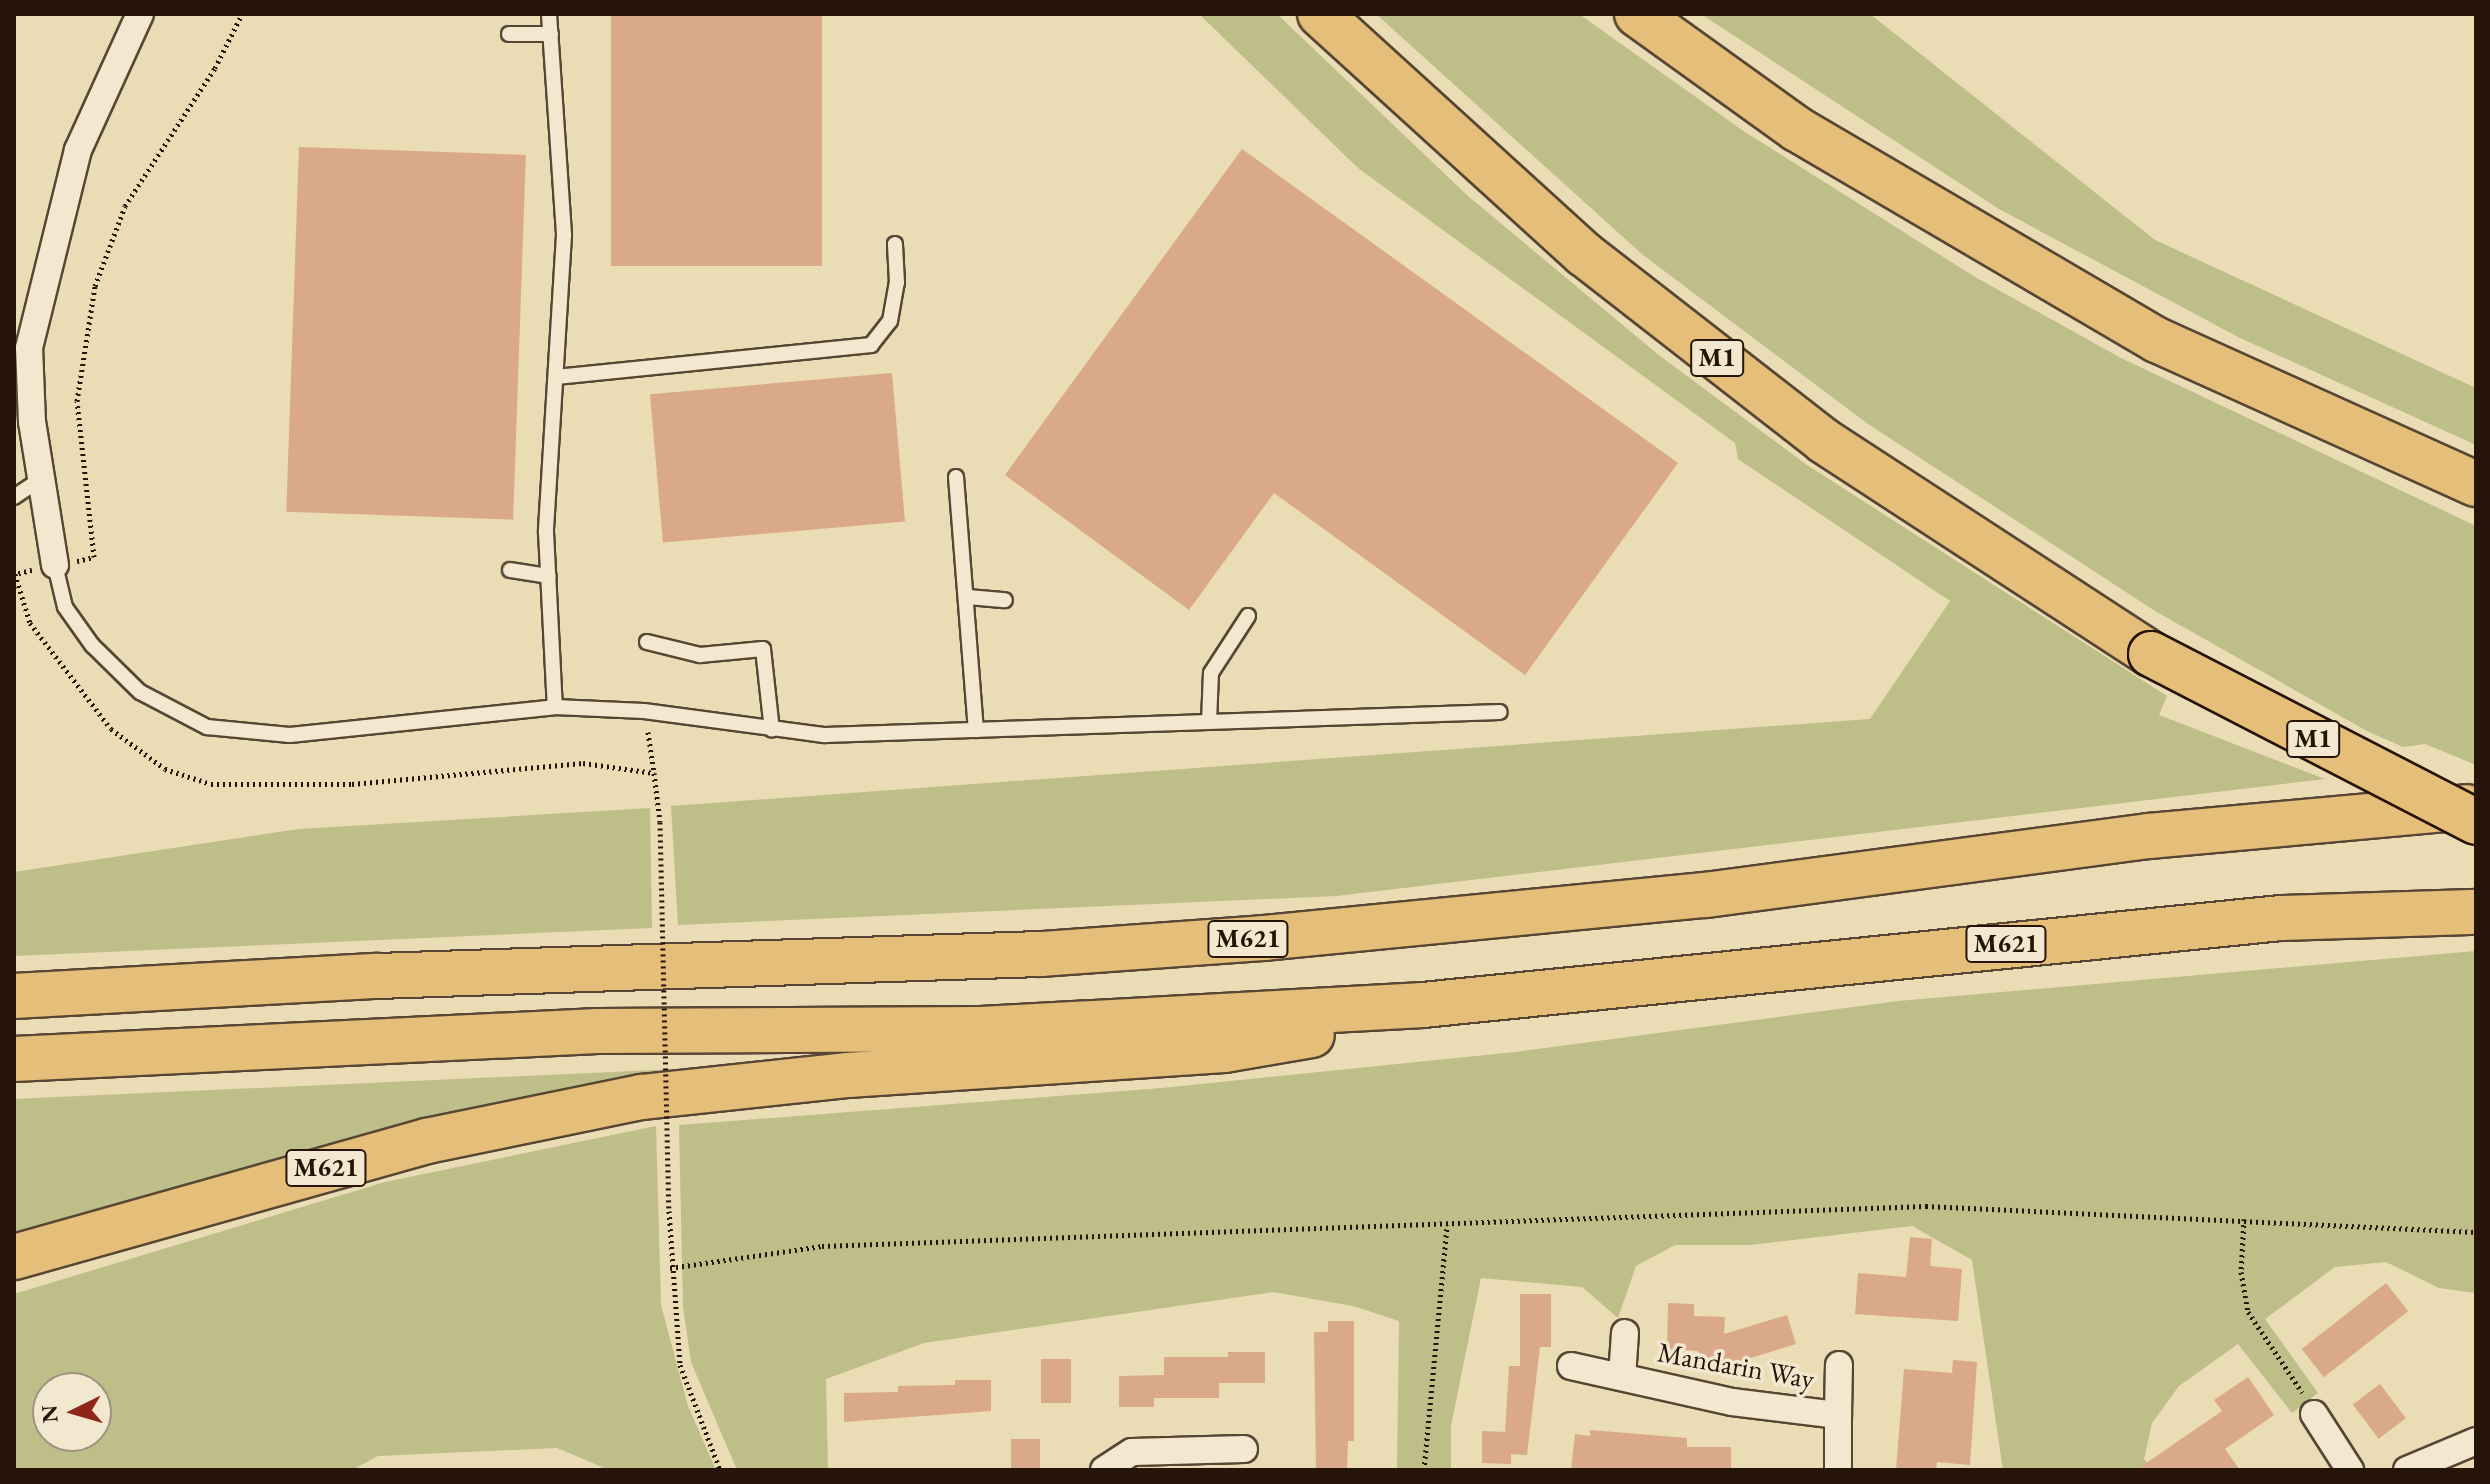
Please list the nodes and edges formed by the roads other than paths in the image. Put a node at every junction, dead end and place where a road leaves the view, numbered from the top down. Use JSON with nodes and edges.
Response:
{"nodes":[{"id":1,"x":140,"y":14,"type":"edge"},
{"id":2,"x":549,"y":14,"type":"edge"},
{"id":3,"x":1320,"y":14,"type":"edge"},
{"id":4,"x":1637,"y":14,"type":"edge"},
{"id":5,"x":509,"y":34,"type":"dead end"},
{"id":6,"x":551,"y":34,"type":"junction"},
{"id":7,"x":895,"y":244,"type":"dead end"},
{"id":8,"x":556,"y":377,"type":"junction"},
{"id":9,"x":956,"y":477,"type":"dead end"},
{"id":10,"x":39,"y":480,"type":"junction"},
{"id":11,"x":2476,"y":484,"type":"edge"},
{"id":12,"x":14,"y":497,"type":"edge"},
{"id":13,"x":55,"y":565,"type":"joint"},
{"id":14,"x":510,"y":570,"type":"dead end"},
{"id":15,"x":549,"y":576,"type":"junction"},
{"id":16,"x":968,"y":597,"type":"junction"},
{"id":17,"x":1005,"y":600,"type":"dead end"},
{"id":18,"x":1248,"y":616,"type":"dead end"},
{"id":19,"x":647,"y":642,"type":"dead end"},
{"id":20,"x":555,"y":707,"type":"junction"},
{"id":21,"x":1500,"y":712,"type":"dead end"},
{"id":22,"x":1209,"y":722,"type":"junction"},
{"id":23,"x":772,"y":730,"type":"junction"},
{"id":24,"x":976,"y":730,"type":"junction"},
{"id":25,"x":2476,"y":806,"type":"edge"},
{"id":26,"x":2476,"y":822,"type":"edge"},
{"id":27,"x":2476,"y":912,"type":"edge"},
{"id":28,"x":1537,"y":994,"type":"junction"},
{"id":29,"x":14,"y":996,"type":"edge"},
{"id":30,"x":14,"y":1059,"type":"edge"},
{"id":31,"x":14,"y":1257,"type":"edge"},
{"id":32,"x":1625,"y":1333,"type":"dead end"},
{"id":33,"x":1839,"y":1365,"type":"dead end"},
{"id":34,"x":1571,"y":1366,"type":"dead end"},
{"id":35,"x":1622,"y":1377,"type":"junction"},
{"id":36,"x":2314,"y":1414,"type":"road end"},
{"id":37,"x":1838,"y":1415,"type":"junction"},
{"id":38,"x":2476,"y":1441,"type":"edge"},
{"id":39,"x":1244,"y":1449,"type":"dead end"},
{"id":40,"x":1104,"y":1470,"type":"edge"},
{"id":41,"x":1838,"y":1470,"type":"edge"},
{"id":42,"x":2350,"y":1470,"type":"edge"},
{"id":43,"x":2407,"y":1470,"type":"edge"}],
"edges":[{"from":1,"to":10,"type":"street"},
{"from":2,"to":6,"type":"lane"},
{"from":3,"to":26,"type":"highway","number":"M1","bridge":true},
{"from":4,"to":11,"type":"highway"},
{"from":5,"to":6,"type":"lane"},
{"from":6,"to":8,"type":"lane"},
{"from":7,"to":8,"type":"lane"},
{"from":8,"to":15,"type":"lane"},
{"from":9,"to":16,"type":"lane"},
{"from":10,"to":12,"type":"lane"},
{"from":10,"to":13,"type":"street"},
{"from":13,"to":20,"type":"lane"},
{"from":14,"to":15,"type":"lane"},
{"from":15,"to":20,"type":"lane"},
{"from":16,"to":17,"type":"lane"},
{"from":16,"to":24,"type":"lane"},
{"from":18,"to":22,"type":"lane"},
{"from":19,"to":23,"type":"lane"},
{"from":20,"to":23,"type":"lane"},
{"from":21,"to":22,"type":"lane"},
{"from":22,"to":24,"type":"lane"},
{"from":23,"to":24,"type":"lane"},
{"from":25,"to":29,"type":"highway","number":"M621"},
{"from":27,"to":28,"type":"highway","number":"M621"},
{"from":28,"to":30,"type":"highway","number":"M621"},
{"from":28,"to":31,"type":"highway","number":"M621"},
{"from":32,"to":35,"type":"street","name":"Mandarin Way"},
{"from":33,"to":37,"type":"street","name":"Mandarin Way"},
{"from":34,"to":35,"type":"street","name":"Mandarin Way"},
{"from":35,"to":37,"type":"street","name":"Mandarin Way"},
{"from":36,"to":42,"type":"street"},
{"from":37,"to":41,"type":"street","name":"Mandarin Way"},
{"from":38,"to":43,"type":"street"},
{"from":39,"to":40,"type":"street"}]}
